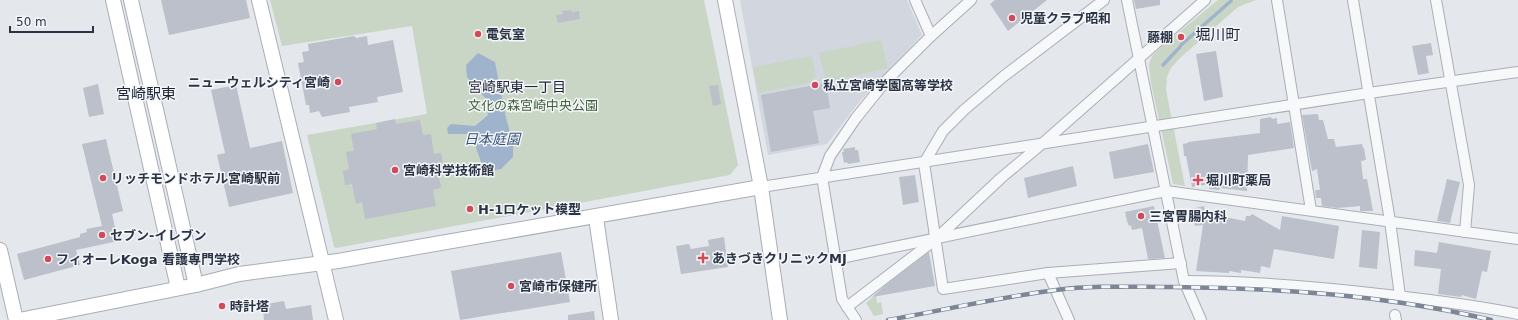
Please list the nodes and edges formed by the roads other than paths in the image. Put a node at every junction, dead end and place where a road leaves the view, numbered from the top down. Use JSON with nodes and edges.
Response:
{"nodes":[{"id":1,"x":113,"y":0,"type":"edge"},
{"id":2,"x":131,"y":0,"type":"edge"},
{"id":3,"x":259,"y":0,"type":"edge"},
{"id":4,"x":725,"y":0,"type":"edge"},
{"id":5,"x":915,"y":0,"type":"edge"},
{"id":6,"x":971,"y":0,"type":"edge"},
{"id":7,"x":1104,"y":0,"type":"edge"},
{"id":8,"x":1126,"y":0,"type":"edge"},
{"id":9,"x":1205,"y":0,"type":"edge"},
{"id":10,"x":1276,"y":0,"type":"edge"},
{"id":11,"x":1353,"y":0,"type":"edge"},
{"id":12,"x":1436,"y":0,"type":"edge"},
{"id":13,"x":931,"y":36,"type":"junction"},
{"id":14,"x":1139,"y":59,"type":"junction"},
{"id":15,"x":1518,"y":72,"type":"edge"},
{"id":16,"x":1450,"y":81,"type":"junction"},
{"id":17,"x":1369,"y":93,"type":"junction"},
{"id":18,"x":1294,"y":105,"type":"junction"},
{"id":19,"x":1152,"y":127,"type":"junction"},
{"id":20,"x":1043,"y":143,"type":"junction"},
{"id":21,"x":924,"y":163,"type":"junction"},
{"id":22,"x":822,"y":177,"type":"junction"},
{"id":23,"x":761,"y":187,"type":"junction"},
{"id":24,"x":1166,"y":191,"type":"junction"},
{"id":25,"x":1310,"y":210,"type":"junction"},
{"id":26,"x":596,"y":218,"type":"junction"},
{"id":27,"x":1390,"y":222,"type":"junction"},
{"id":28,"x":1465,"y":232,"type":"junction"},
{"id":29,"x":936,"y":239,"type":"junction"},
{"id":30,"x":1518,"y":239,"type":"edge"},
{"id":31,"x":0,"y":250,"type":"edge"},
{"id":32,"x":836,"y":259,"type":"junction"},
{"id":33,"x":1181,"y":263,"type":"junction"},
{"id":34,"x":322,"y":264,"type":"junction"},
{"id":35,"x":1048,"y":273,"type":"junction"},
{"id":36,"x":1184,"y":281,"type":"junction"},
{"id":37,"x":196,"y":285,"type":"junction"},
{"id":38,"x":178,"y":288,"type":"junction"},
{"id":39,"x":1400,"y":296,"type":"junction"},
{"id":40,"x":847,"y":307,"type":"junction"},
{"id":41,"x":1518,"y":314,"type":"edge"},
{"id":42,"x":17,"y":320,"type":"edge"},
{"id":43,"x":336,"y":320,"type":"edge"},
{"id":44,"x":612,"y":320,"type":"edge"},
{"id":45,"x":778,"y":320,"type":"edge"},
{"id":46,"x":856,"y":320,"type":"edge"},
{"id":47,"x":1069,"y":320,"type":"edge"},
{"id":48,"x":1201,"y":320,"type":"edge"}],
"edges":[{"from":1,"to":38,"type":"street"},
{"from":2,"to":37,"type":"street"},
{"from":3,"to":34,"type":"street"},
{"from":4,"to":23,"type":"street"},
{"from":5,"to":13,"type":"street"},
{"from":6,"to":13,"type":"street"},
{"from":7,"to":21,"type":"street"},
{"from":8,"to":14,"type":"street"},
{"from":9,"to":14,"type":"street"},
{"from":10,"to":18,"type":"street"},
{"from":11,"to":17,"type":"street"},
{"from":12,"to":16,"type":"street"},
{"from":13,"to":22,"type":"street"},
{"from":14,"to":19,"type":"street"},
{"from":14,"to":20,"type":"street"},
{"from":15,"to":16,"type":"street"},
{"from":16,"to":17,"type":"street"},
{"from":16,"to":28,"type":"street"},
{"from":17,"to":18,"type":"street"},
{"from":17,"to":27,"type":"street"},
{"from":18,"to":19,"type":"street"},
{"from":18,"to":25,"type":"street"},
{"from":19,"to":20,"type":"street"},
{"from":19,"to":24,"type":"street"},
{"from":20,"to":21,"type":"street"},
{"from":20,"to":29,"type":"street"},
{"from":21,"to":22,"type":"street"},
{"from":21,"to":29,"type":"street"},
{"from":22,"to":23,"type":"street"},
{"from":22,"to":32,"type":"street"},
{"from":23,"to":26,"type":"street"},
{"from":23,"to":45,"type":"street"},
{"from":24,"to":25,"type":"street"},
{"from":24,"to":29,"type":"street"},
{"from":24,"to":33,"type":"street"},
{"from":25,"to":27,"type":"street"},
{"from":26,"to":34,"type":"street"},
{"from":26,"to":44,"type":"street"},
{"from":27,"to":28,"type":"street"},
{"from":27,"to":39,"type":"street"},
{"from":28,"to":30,"type":"street"},
{"from":29,"to":32,"type":"street"},
{"from":29,"to":35,"type":"street"},
{"from":29,"to":40,"type":"street"},
{"from":31,"to":42,"type":"street"},
{"from":32,"to":40,"type":"street"},
{"from":33,"to":35,"type":"street"},
{"from":33,"to":36,"type":"street"},
{"from":34,"to":37,"type":"street"},
{"from":34,"to":43,"type":"street"},
{"from":35,"to":47,"type":"street"},
{"from":36,"to":39,"type":"street"},
{"from":36,"to":48,"type":"street"},
{"from":37,"to":38,"type":"street"},
{"from":38,"to":42,"type":"street"},
{"from":39,"to":41,"type":"street"},
{"from":40,"to":46,"type":"street"}]}
